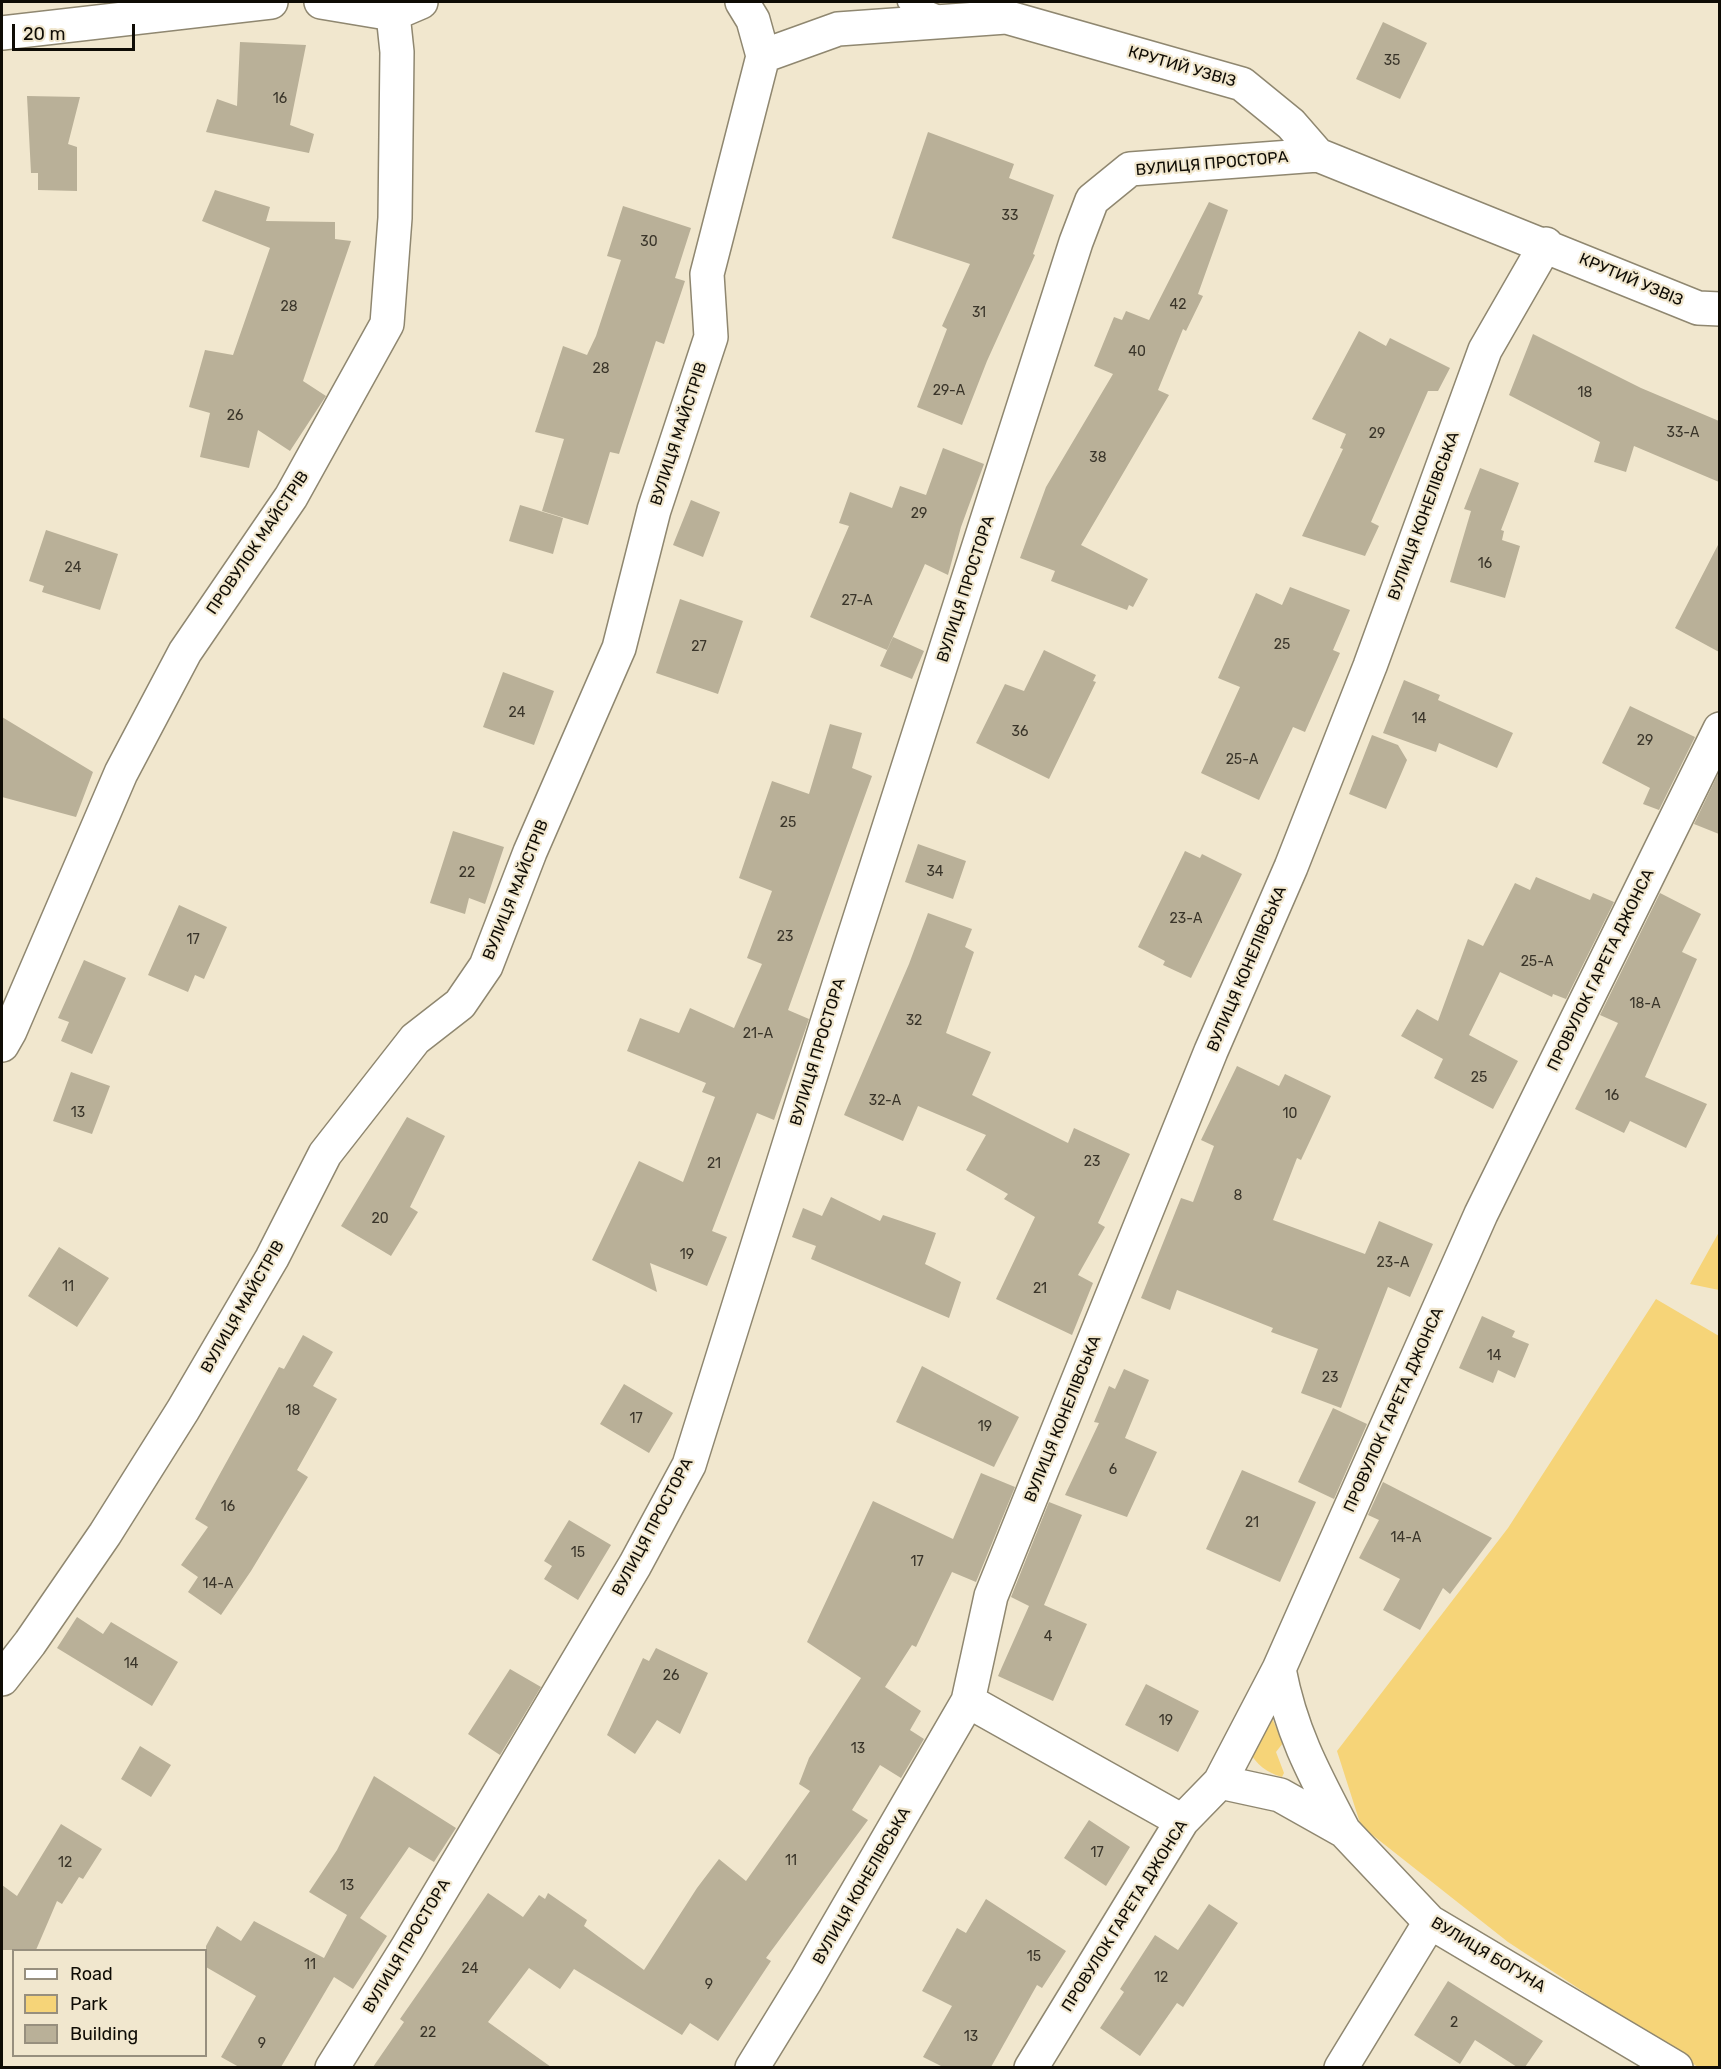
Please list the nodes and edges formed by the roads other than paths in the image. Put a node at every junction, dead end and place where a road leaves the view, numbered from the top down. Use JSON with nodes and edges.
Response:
{"nodes":[{"id":1,"x":271,"y":2,"type":"edge"},
{"id":2,"x":321,"y":2,"type":"edge"},
{"id":3,"x":742,"y":2,"type":"edge"},
{"id":4,"x":907,"y":2,"type":"edge"},
{"id":5,"x":407,"y":8,"type":"edge"},
{"id":6,"x":955,"y":21,"type":"junction"},
{"id":7,"x":2,"y":33,"type":"edge"},
{"id":8,"x":763,"y":56,"type":"junction"},
{"id":9,"x":1318,"y":155,"type":"junction"},
{"id":10,"x":1546,"y":244,"type":"junction"},
{"id":11,"x":1719,"y":309,"type":"edge"},
{"id":12,"x":1719,"y":729,"type":"edge"},
{"id":13,"x":2,"y":1045,"type":"edge"},
{"id":14,"x":1279,"y":1669,"type":"junction"},
{"id":15,"x":2,"y":1679,"type":"edge"},
{"id":16,"x":968,"y":1701,"type":"junction"},
{"id":17,"x":1220,"y":1782,"type":"junction"},
{"id":18,"x":1182,"y":1821,"type":"junction"},
{"id":19,"x":1344,"y":1831,"type":"junction"},
{"id":20,"x":1430,"y":1922,"type":"junction"},
{"id":21,"x":332,"y":2067,"type":"edge"},
{"id":22,"x":752,"y":2067,"type":"edge"},
{"id":23,"x":1031,"y":2067,"type":"edge"},
{"id":24,"x":1341,"y":2067,"type":"edge"},
{"id":25,"x":1676,"y":2067,"type":"edge"}],
"edges":[{"from":1,"to":7,"type":"street"},
{"from":2,"to":5,"type":"street"},
{"from":3,"to":8,"type":"street"},
{"from":4,"to":6,"type":"lane"},
{"from":5,"to":13,"type":"street","name":"ПРОВУЛОК МАЙСТРІВ"},
{"from":6,"to":8,"type":"street","name":"КРУТИЙ УЗВІЗ"},
{"from":6,"to":9,"type":"street","name":"КРУТИЙ УЗВІЗ"},
{"from":8,"to":15,"type":"street","name":"ВУЛИЦЯ МАЙСТРІВ"},
{"from":9,"to":10,"type":"street","name":"КРУТИЙ УЗВІЗ"},
{"from":9,"to":21,"type":"street","name":"ВУЛИЦЯ ПРОСТОРА"},
{"from":10,"to":11,"type":"street","name":"КРУТИЙ УЗВІЗ"},
{"from":10,"to":16,"type":"street","name":"ВУЛИЦЯ КОНЕЛІВСЬКА"},
{"from":12,"to":14,"type":"street","name":"ПРОВУЛОК ГАРЕТА ДЖОНСА"},
{"from":14,"to":17,"type":"street","name":"ПРОВУЛОК ГАРЕТА ДЖОНСА"},
{"from":14,"to":19,"type":"street"},
{"from":16,"to":18,"type":"street"},
{"from":16,"to":22,"type":"street","name":"ВУЛИЦЯ КОНЕЛІВСЬКА"},
{"from":17,"to":18,"type":"street","name":"ПРОВУЛОК ГАРЕТА ДЖОНСА"},
{"from":17,"to":19,"type":"street","name":"ВУЛИЦЯ БОГУНА"},
{"from":18,"to":23,"type":"street","name":"ПРОВУЛОК ГАРЕТА ДЖОНСА"},
{"from":19,"to":20,"type":"street","name":"ВУЛИЦЯ БОГУНА"},
{"from":20,"to":24,"type":"street"},
{"from":20,"to":25,"type":"street","name":"ВУЛИЦЯ БОГУНА"}]}
